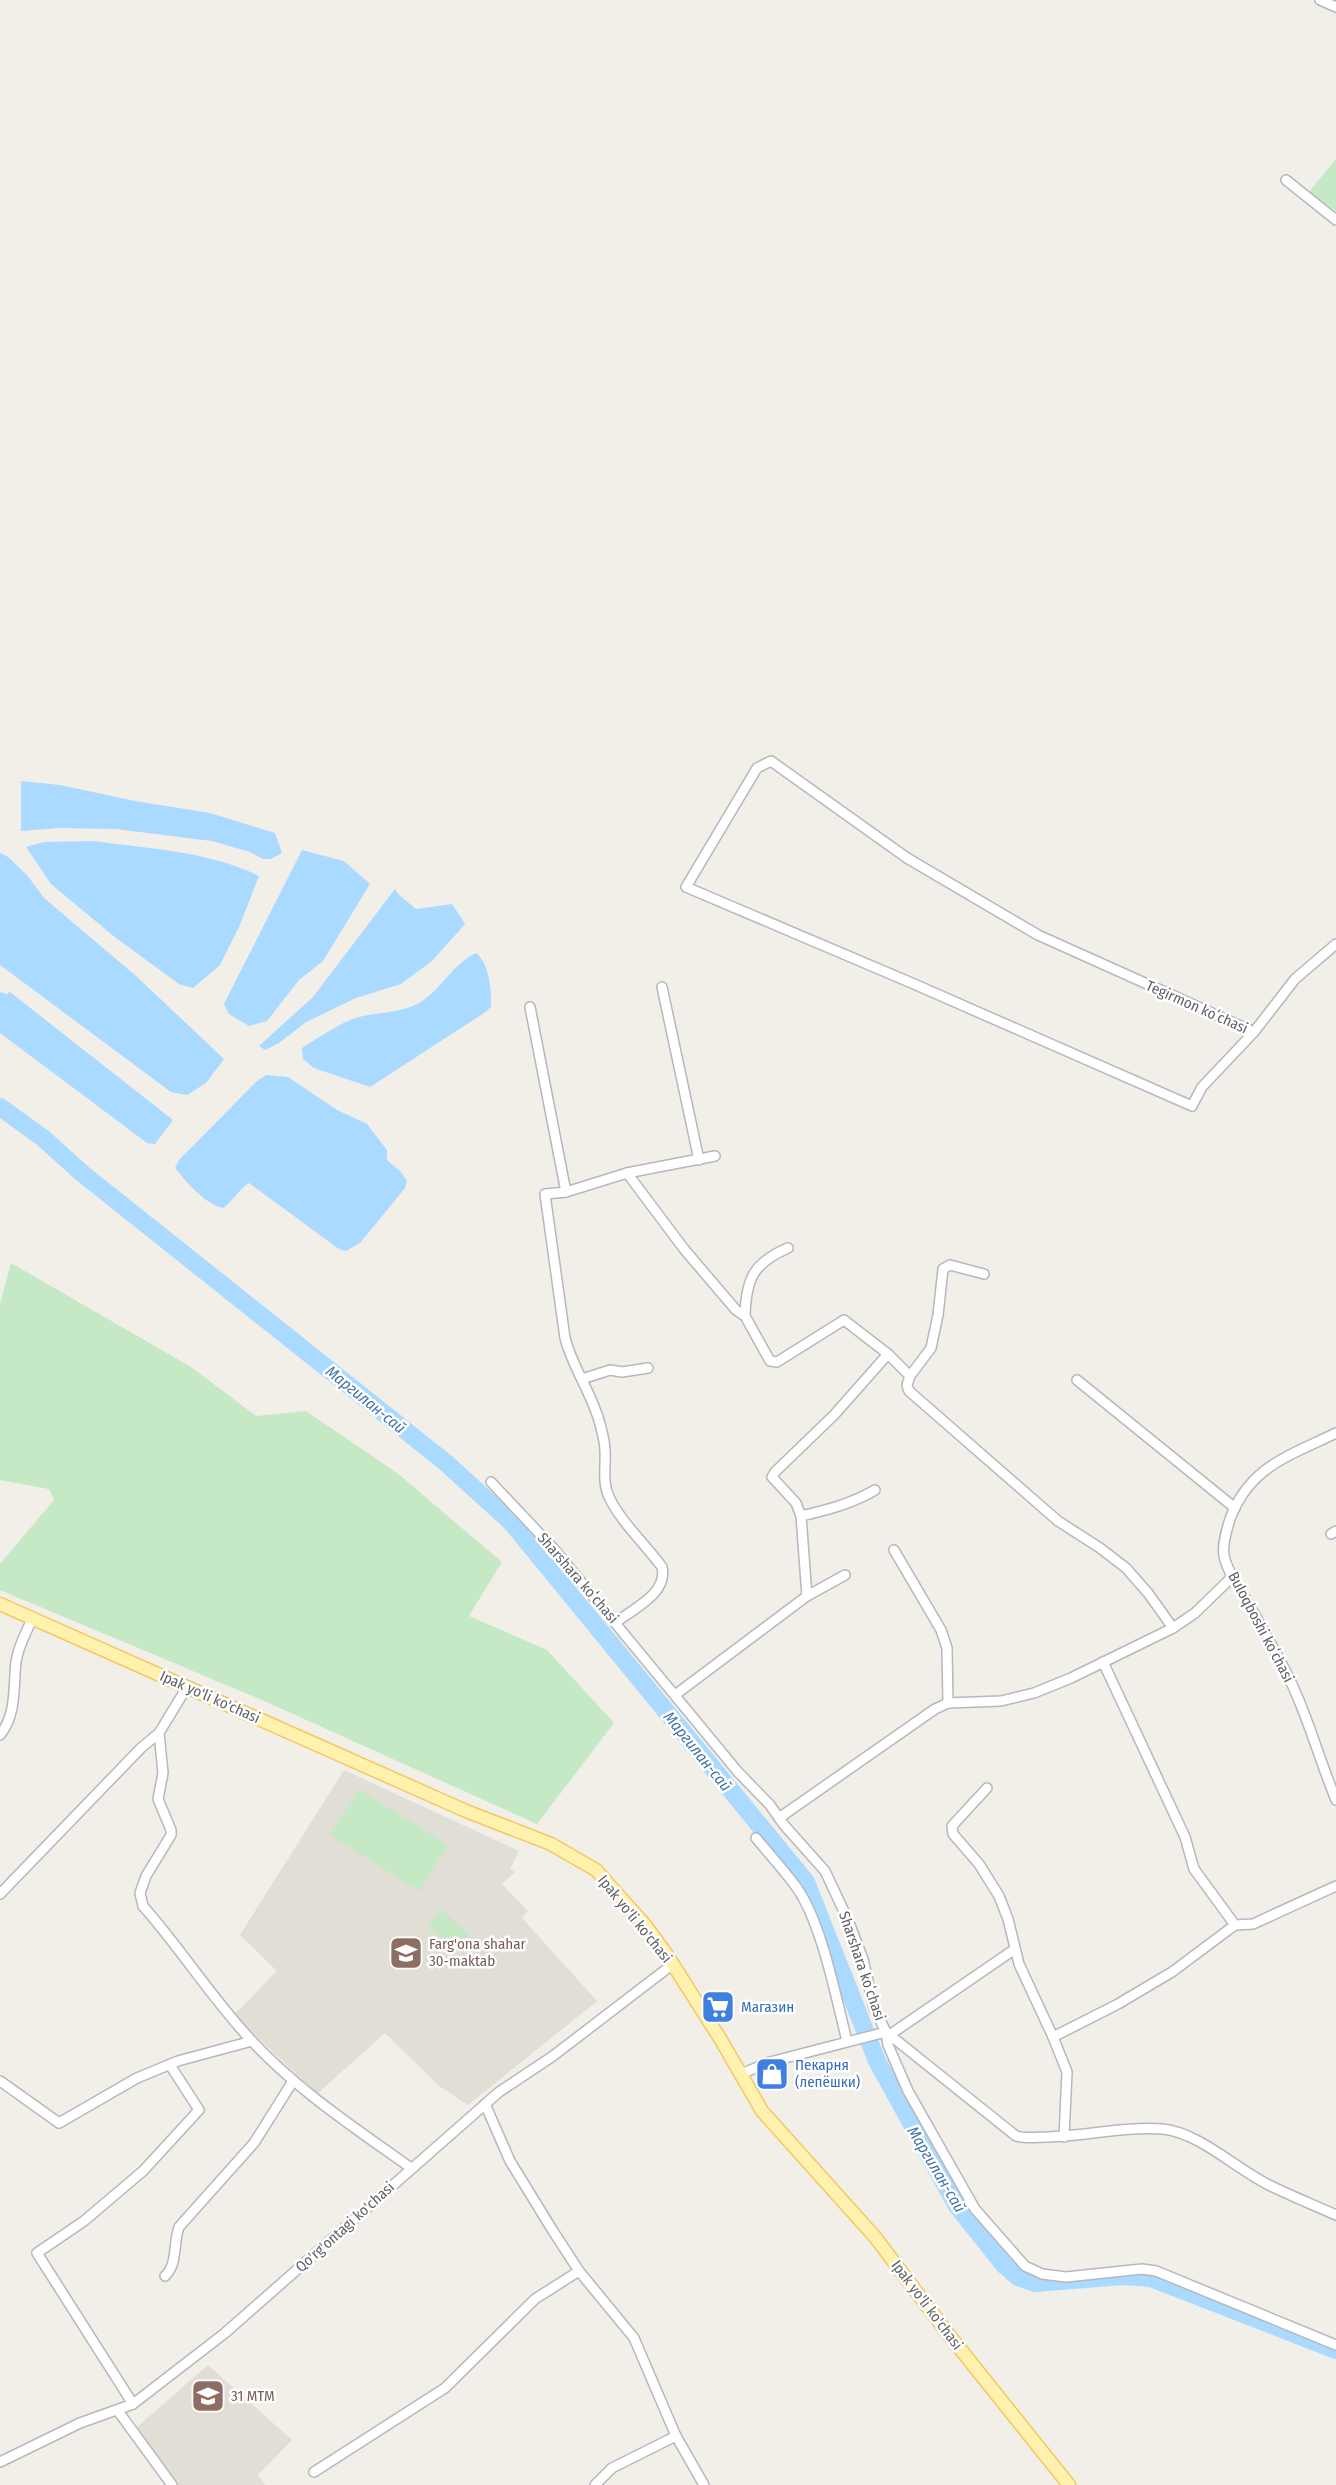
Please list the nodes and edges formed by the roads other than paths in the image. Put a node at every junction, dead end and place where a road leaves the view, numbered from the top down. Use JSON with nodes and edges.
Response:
{"nodes":[{"id":1,"x":1320,"y":0,"type":"edge"},
{"id":2,"x":1336,"y":7,"type":"edge"},
{"id":3,"x":1286,"y":180,"type":"dead end"},
{"id":4,"x":1336,"y":220,"type":"edge"},
{"id":5,"x":1336,"y":944,"type":"edge"},
{"id":6,"x":662,"y":987,"type":"dead end"},
{"id":7,"x":530,"y":1007,"type":"dead end"},
{"id":8,"x":1254,"y":1032,"type":"junction"},
{"id":9,"x":715,"y":1156,"type":"dead end"},
{"id":10,"x":699,"y":1160,"type":"junction"},
{"id":11,"x":627,"y":1173,"type":"junction"},
{"id":12,"x":566,"y":1192,"type":"junction"},
{"id":13,"x":789,"y":1248,"type":"dead end"},
{"id":14,"x":984,"y":1274,"type":"dead end"},
{"id":15,"x":745,"y":1316,"type":"junction"},
{"id":16,"x":888,"y":1354,"type":"junction"},
{"id":17,"x":648,"y":1368,"type":"dead end"},
{"id":18,"x":910,"y":1376,"type":"junction"},
{"id":19,"x":582,"y":1379,"type":"junction"},
{"id":20,"x":1077,"y":1380,"type":"dead end"},
{"id":21,"x":1336,"y":1433,"type":"edge"},
{"id":22,"x":491,"y":1482,"type":"dead end"},
{"id":23,"x":875,"y":1490,"type":"dead end"},
{"id":24,"x":1235,"y":1508,"type":"junction"},
{"id":25,"x":801,"y":1516,"type":"junction"},
{"id":26,"x":894,"y":1550,"type":"dead end"},
{"id":27,"x":844,"y":1575,"type":"dead end"},
{"id":28,"x":1233,"y":1576,"type":"junction"},
{"id":29,"x":807,"y":1596,"type":"junction"},
{"id":30,"x":0,"y":1604,"type":"edge"},
{"id":31,"x":33,"y":1617,"type":"junction"},
{"id":32,"x":616,"y":1622,"type":"junction"},
{"id":33,"x":1173,"y":1628,"type":"junction"},
{"id":34,"x":1103,"y":1662,"type":"junction"},
{"id":35,"x":187,"y":1687,"type":"junction"},
{"id":36,"x":675,"y":1695,"type":"junction"},
{"id":37,"x":948,"y":1703,"type":"junction"},
{"id":38,"x":159,"y":1733,"type":"junction"},
{"id":39,"x":0,"y":1735,"type":"edge"},
{"id":40,"x":987,"y":1788,"type":"dead end"},
{"id":41,"x":1336,"y":1800,"type":"edge"},
{"id":42,"x":778,"y":1818,"type":"junction"},
{"id":43,"x":756,"y":1838,"type":"dead end"},
{"id":44,"x":1336,"y":1886,"type":"edge"},
{"id":45,"x":0,"y":1894,"type":"edge"},
{"id":46,"x":1235,"y":1925,"type":"junction"},
{"id":47,"x":1015,"y":1949,"type":"junction"},
{"id":48,"x":673,"y":1964,"type":"junction"},
{"id":49,"x":886,"y":2033,"type":"junction"},
{"id":50,"x":1053,"y":2037,"type":"junction"},
{"id":51,"x":252,"y":2041,"type":"junction"},
{"id":52,"x":847,"y":2042,"type":"junction"},
{"id":53,"x":170,"y":2065,"type":"junction"},
{"id":54,"x":741,"y":2074,"type":"junction"},
{"id":55,"x":0,"y":2081,"type":"edge"},
{"id":56,"x":293,"y":2081,"type":"junction"},
{"id":57,"x":485,"y":2104,"type":"junction"},
{"id":58,"x":1064,"y":2137,"type":"junction"},
{"id":59,"x":411,"y":2168,"type":"junction"},
{"id":60,"x":1336,"y":2215,"type":"edge"},
{"id":61,"x":579,"y":2271,"type":"junction"},
{"id":62,"x":165,"y":2276,"type":"dead end"},
{"id":63,"x":1336,"y":2345,"type":"edge"},
{"id":64,"x":133,"y":2404,"type":"junction"},
{"id":65,"x":118,"y":2410,"type":"junction"},
{"id":66,"x":676,"y":2436,"type":"junction"},
{"id":67,"x":0,"y":2450,"type":"edge"},
{"id":68,"x":3,"y":2461,"type":"edge"},
{"id":69,"x":314,"y":2472,"type":"dead end"},
{"id":70,"x":172,"y":2485,"type":"edge"},
{"id":71,"x":595,"y":2485,"type":"edge"},
{"id":72,"x":704,"y":2485,"type":"edge"},
{"id":73,"x":1069,"y":2485,"type":"edge"}],
"edges":[{"from":1,"to":2,"type":"street"},
{"from":3,"to":4,"type":"street"},
{"from":5,"to":8,"type":"street"},
{"from":6,"to":10,"type":"street"},
{"from":7,"to":12,"type":"street"},
{"from":8,"to":8,"type":"street","name":"Tegirmon koʻchasi"},
{"from":9,"to":10,"type":"street"},
{"from":10,"to":11,"type":"street"},
{"from":11,"to":12,"type":"street"},
{"from":11,"to":15,"type":"street"},
{"from":12,"to":19,"type":"street"},
{"from":13,"to":15,"type":"street"},
{"from":14,"to":18,"type":"street"},
{"from":15,"to":16,"type":"street"},
{"from":16,"to":18,"type":"street"},
{"from":16,"to":25,"type":"street"},
{"from":17,"to":19,"type":"street"},
{"from":18,"to":33,"type":"street"},
{"from":19,"to":32,"type":"street"},
{"from":20,"to":24,"type":"street"},
{"from":21,"to":24,"type":"street","name":"Buloqboshi koʻchasi"},
{"from":22,"to":32,"type":"street","name":"Sharshara koʻchasi"},
{"from":23,"to":25,"type":"street"},
{"from":24,"to":28,"type":"street","name":"Buloqboshi koʻchasi"},
{"from":25,"to":29,"type":"street"},
{"from":26,"to":37,"type":"street"},
{"from":27,"to":29,"type":"street"},
{"from":28,"to":33,"type":"street"},
{"from":28,"to":41,"type":"street","name":"Buloqboshi koʻchasi"},
{"from":29,"to":36,"type":"street"},
{"from":30,"to":31,"type":"main road","name":"Ipak yo'li ko'chasi"},
{"from":31,"to":35,"type":"main road","name":"Ipak yo'li ko'chasi"},
{"from":31,"to":39,"type":"street"},
{"from":32,"to":36,"type":"street","name":"Sharshara koʻchasi"},
{"from":33,"to":34,"type":"street"},
{"from":34,"to":37,"type":"street"},
{"from":34,"to":46,"type":"street"},
{"from":35,"to":38,"type":"street"},
{"from":35,"to":48,"type":"main road","name":"Ipak yo'li ko'chasi"},
{"from":36,"to":42,"type":"street","name":"Sharshara koʻchasi"},
{"from":37,"to":42,"type":"street"},
{"from":38,"to":45,"type":"street"},
{"from":38,"to":51,"type":"street"},
{"from":40,"to":47,"type":"street"},
{"from":42,"to":49,"type":"street","name":"Sharshara koʻchasi"},
{"from":43,"to":52,"type":"street"},
{"from":44,"to":46,"type":"street"},
{"from":46,"to":50,"type":"street"},
{"from":47,"to":49,"type":"street"},
{"from":47,"to":50,"type":"street"},
{"from":48,"to":54,"type":"main road","name":"Ipak yo'li ko'chasi"},
{"from":48,"to":57,"type":"street","name":"Qo'rg'ontagi ko'chasi"},
{"from":49,"to":52,"type":"street"},
{"from":49,"to":58,"type":"street","name":"Sharshara koʻchasi"},
{"from":49,"to":63,"type":"street"},
{"from":50,"to":58,"type":"street"},
{"from":51,"to":53,"type":"street"},
{"from":51,"to":56,"type":"street"},
{"from":52,"to":54,"type":"street"},
{"from":53,"to":55,"type":"street"},
{"from":53,"to":64,"type":"street"},
{"from":54,"to":73,"type":"main road","name":"Ipak yo'li ko'chasi"},
{"from":56,"to":59,"type":"street"},
{"from":56,"to":62,"type":"street"},
{"from":57,"to":59,"type":"street","name":"Qo'rg'ontagi ko'chasi"},
{"from":57,"to":61,"type":"street"},
{"from":58,"to":60,"type":"street","name":"Sharshara koʻchasi"},
{"from":59,"to":64,"type":"street","name":"Qo'rg'ontagi ko'chasi"},
{"from":61,"to":66,"type":"street"},
{"from":61,"to":69,"type":"street"},
{"from":64,"to":65,"type":"street","name":"Qo'rg'ontagi ko'chasi"},
{"from":65,"to":68,"type":"street","name":"Qo'rg'ontagi ko'chasi"},
{"from":65,"to":70,"type":"street"},
{"from":66,"to":71,"type":"street"},
{"from":66,"to":72,"type":"street"},
{"from":67,"to":68,"type":"street"}]}
